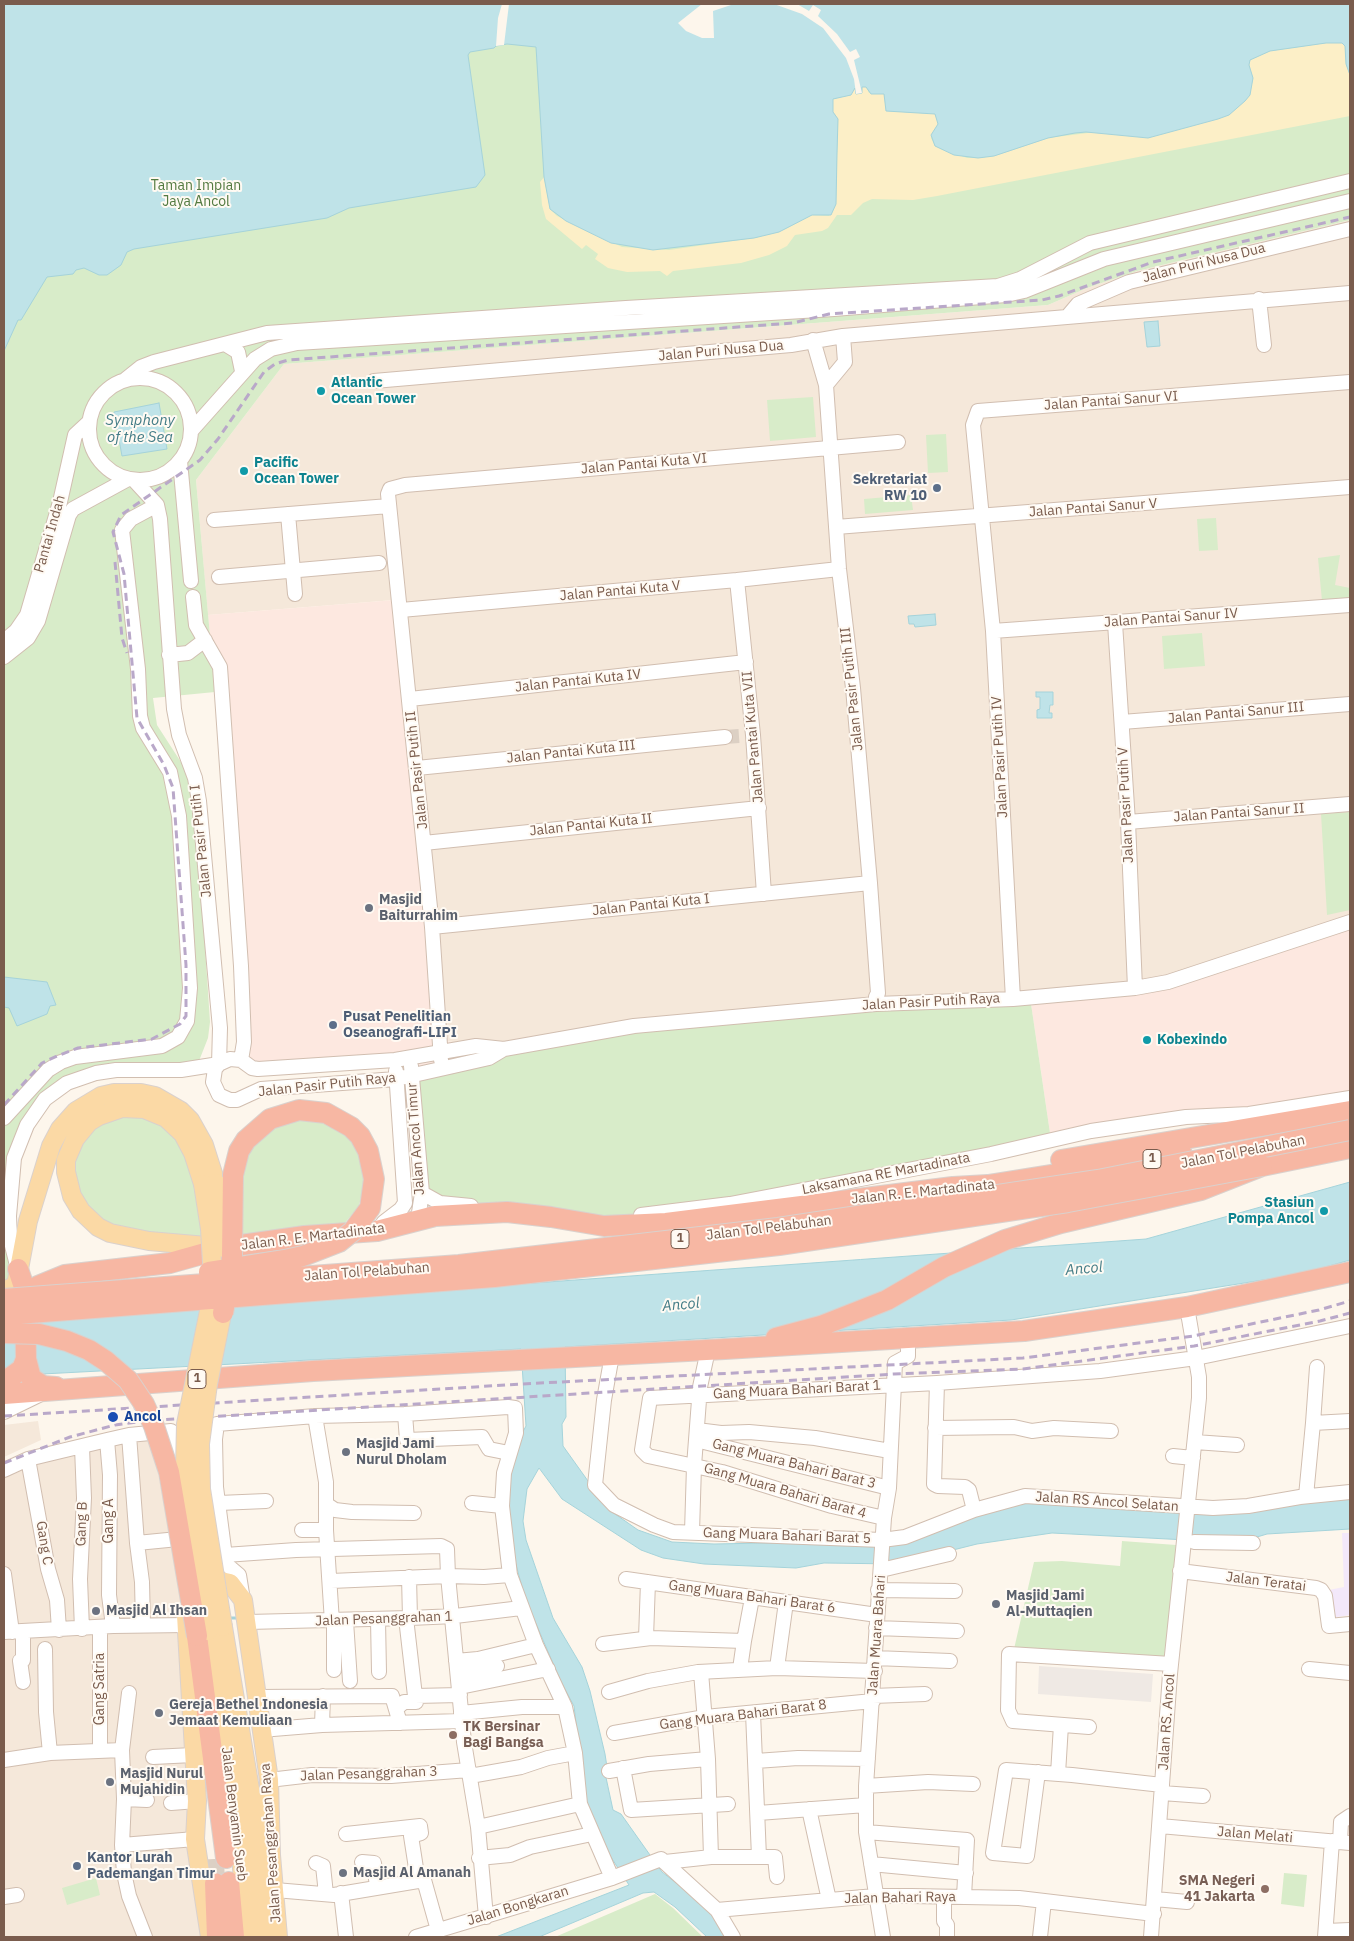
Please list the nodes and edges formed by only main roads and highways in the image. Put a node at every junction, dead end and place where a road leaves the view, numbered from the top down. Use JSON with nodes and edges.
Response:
{"nodes":[{"id":1,"x":1350,"y":1111,"type":"edge"},
{"id":2,"x":1350,"y":1120,"type":"edge"},
{"id":3,"x":1350,"y":1130,"type":"edge"},
{"id":4,"x":1350,"y":1148,"type":"edge"},
{"id":5,"x":1262,"y":1166,"type":"junction"},
{"id":6,"x":209,"y":1183,"type":"junction"},
{"id":7,"x":953,"y":1187,"type":"junction"},
{"id":8,"x":227,"y":1247,"type":"junction"},
{"id":9,"x":18,"y":1269,"type":"junction"},
{"id":10,"x":1350,"y":1272,"type":"edge"},
{"id":11,"x":4,"y":1291,"type":"edge"},
{"id":12,"x":71,"y":1295,"type":"junction"},
{"id":13,"x":4,"y":1299,"type":"edge"},
{"id":14,"x":26,"y":1299,"type":"junction"},
{"id":15,"x":223,"y":1313,"type":"junction"},
{"id":16,"x":4,"y":1315,"type":"edge"},
{"id":17,"x":4,"y":1333,"type":"edge"},
{"id":18,"x":717,"y":1350,"type":"junction"},
{"id":19,"x":26,"y":1359,"type":"junction"},
{"id":20,"x":4,"y":1382,"type":"edge"},
{"id":21,"x":42,"y":1386,"type":"junction"},
{"id":22,"x":4,"y":1394,"type":"edge"},
{"id":23,"x":215,"y":1629,"type":"junction"},
{"id":24,"x":220,"y":1859,"type":"tunnel mouth"},
{"id":25,"x":222,"y":1883,"type":"tunnel mouth"},
{"id":26,"x":232,"y":1935,"type":"edge"},
{"id":27,"x":210,"y":1937,"type":"edge"},
{"id":28,"x":260,"y":1937,"type":"edge"},
{"id":29,"x":278,"y":1937,"type":"edge"}],
"edges":[{"from":1,"to":7,"type":"highway"},
{"from":2,"to":7,"type":"highway","name":"Jalan R. E. Martadinata","number":"1"},
{"from":3,"to":12,"type":"highway","name":"Jalan Tol Pelabuhan","number":"1","bridge":true},
{"from":4,"to":5,"type":"highway","name":"Jalan Tol Pelabuhan","number":"1"},
{"from":5,"to":16,"type":"highway","name":"Jalan Tol Pelabuhan","number":"1","bridge":true},
{"from":5,"to":18,"type":"highway","bridge":true},
{"from":6,"to":8,"type":"main road","name":"Jalan Benyamin Sueb"},
{"from":6,"to":9,"type":"main road","name":"Jalan Benyamin Sueb"},
{"from":6,"to":15,"type":"main road","name":"Jalan Benyamin Sueb","bridge":true},
{"from":6,"to":23,"type":"main road","name":"Jalan Benyamin Sueb","bridge":true},
{"from":7,"to":8,"type":"highway","name":"Jalan R. E. Martadinata","number":"1"},
{"from":8,"to":14,"type":"highway","name":"Jalan R. E. Martadinata","number":"1"},
{"from":9,"to":11,"type":"main road","name":"Jalan Benyamin Sueb"},
{"from":9,"to":14,"type":"highway"},
{"from":10,"to":18,"type":"highway","number":"1"},
{"from":12,"to":13,"type":"highway","name":"Jalan Tol Pelabuhan","number":"1","bridge":true},
{"from":12,"to":15,"type":"highway","bridge":true},
{"from":14,"to":19,"type":"highway","bridge":true},
{"from":15,"to":23,"type":"main road","name":"Jalan Benyamin Sueb","bridge":true},
{"from":17,"to":24,"type":"highway","bridge":true},
{"from":18,"to":21,"type":"highway","number":"1"},
{"from":19,"to":20,"type":"highway"},
{"from":19,"to":21,"type":"highway"},
{"from":21,"to":22,"type":"highway","number":"1"},
{"from":23,"to":26,"type":"main road","name":"Jalan Benyamin Sueb"},
{"from":23,"to":28,"type":"main road","name":"Jalan Benyamin Sueb"},
{"from":25,"to":26,"type":"highway"},
{"from":27,"to":29,"type":"main road","name":"Jalan Pesanggrahan Raya"}]}
